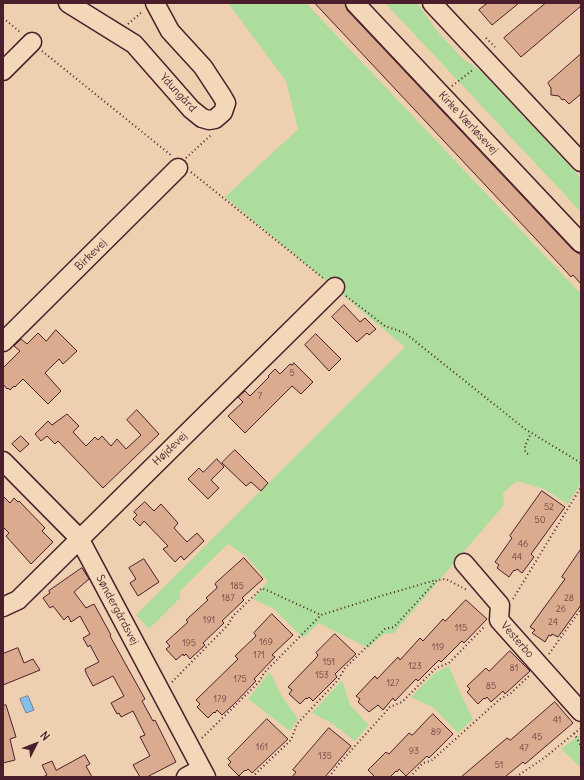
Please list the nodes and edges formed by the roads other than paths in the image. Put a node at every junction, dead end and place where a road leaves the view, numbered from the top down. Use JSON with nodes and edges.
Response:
{"nodes":[{"id":1,"x":68,"y":3,"type":"edge"},
{"id":2,"x":356,"y":3,"type":"edge"},
{"id":3,"x":432,"y":3,"type":"edge"},
{"id":4,"x":150,"y":6,"type":"edge"},
{"id":5,"x":32,"y":42,"type":"road end"},
{"id":6,"x":3,"y":71,"type":"edge"},
{"id":7,"x":581,"y":162,"type":"edge"},
{"id":8,"x":180,"y":165,"type":"road end"},
{"id":9,"x":581,"y":243,"type":"edge"},
{"id":10,"x":334,"y":287,"type":"road end"},
{"id":11,"x":3,"y":342,"type":"edge"},
{"id":12,"x":3,"y":461,"type":"edge"},
{"id":13,"x":79,"y":538,"type":"junction"},
{"id":14,"x":464,"y":563,"type":"dead end"},
{"id":15,"x":3,"y":607,"type":"edge"},
{"id":16,"x":581,"y":712,"type":"edge"},
{"id":17,"x":198,"y":774,"type":"edge"}],
"edges":[{"from":1,"to":4,"type":"street","name":"Ydungård"},
{"from":2,"to":9,"type":"street","name":"Kirke Værløsevej"},
{"from":3,"to":7,"type":"street"},
{"from":5,"to":6,"type":"street"},
{"from":8,"to":11,"type":"street","name":"Birkevej"},
{"from":10,"to":13,"type":"street","name":"Højdevej"},
{"from":12,"to":13,"type":"street","name":"Søndergårdsvej"},
{"from":13,"to":15,"type":"street","name":"Højdevej"},
{"from":13,"to":17,"type":"street","name":"Søndergårdsvej"},
{"from":14,"to":16,"type":"street","name":"Vesterbo"}]}
